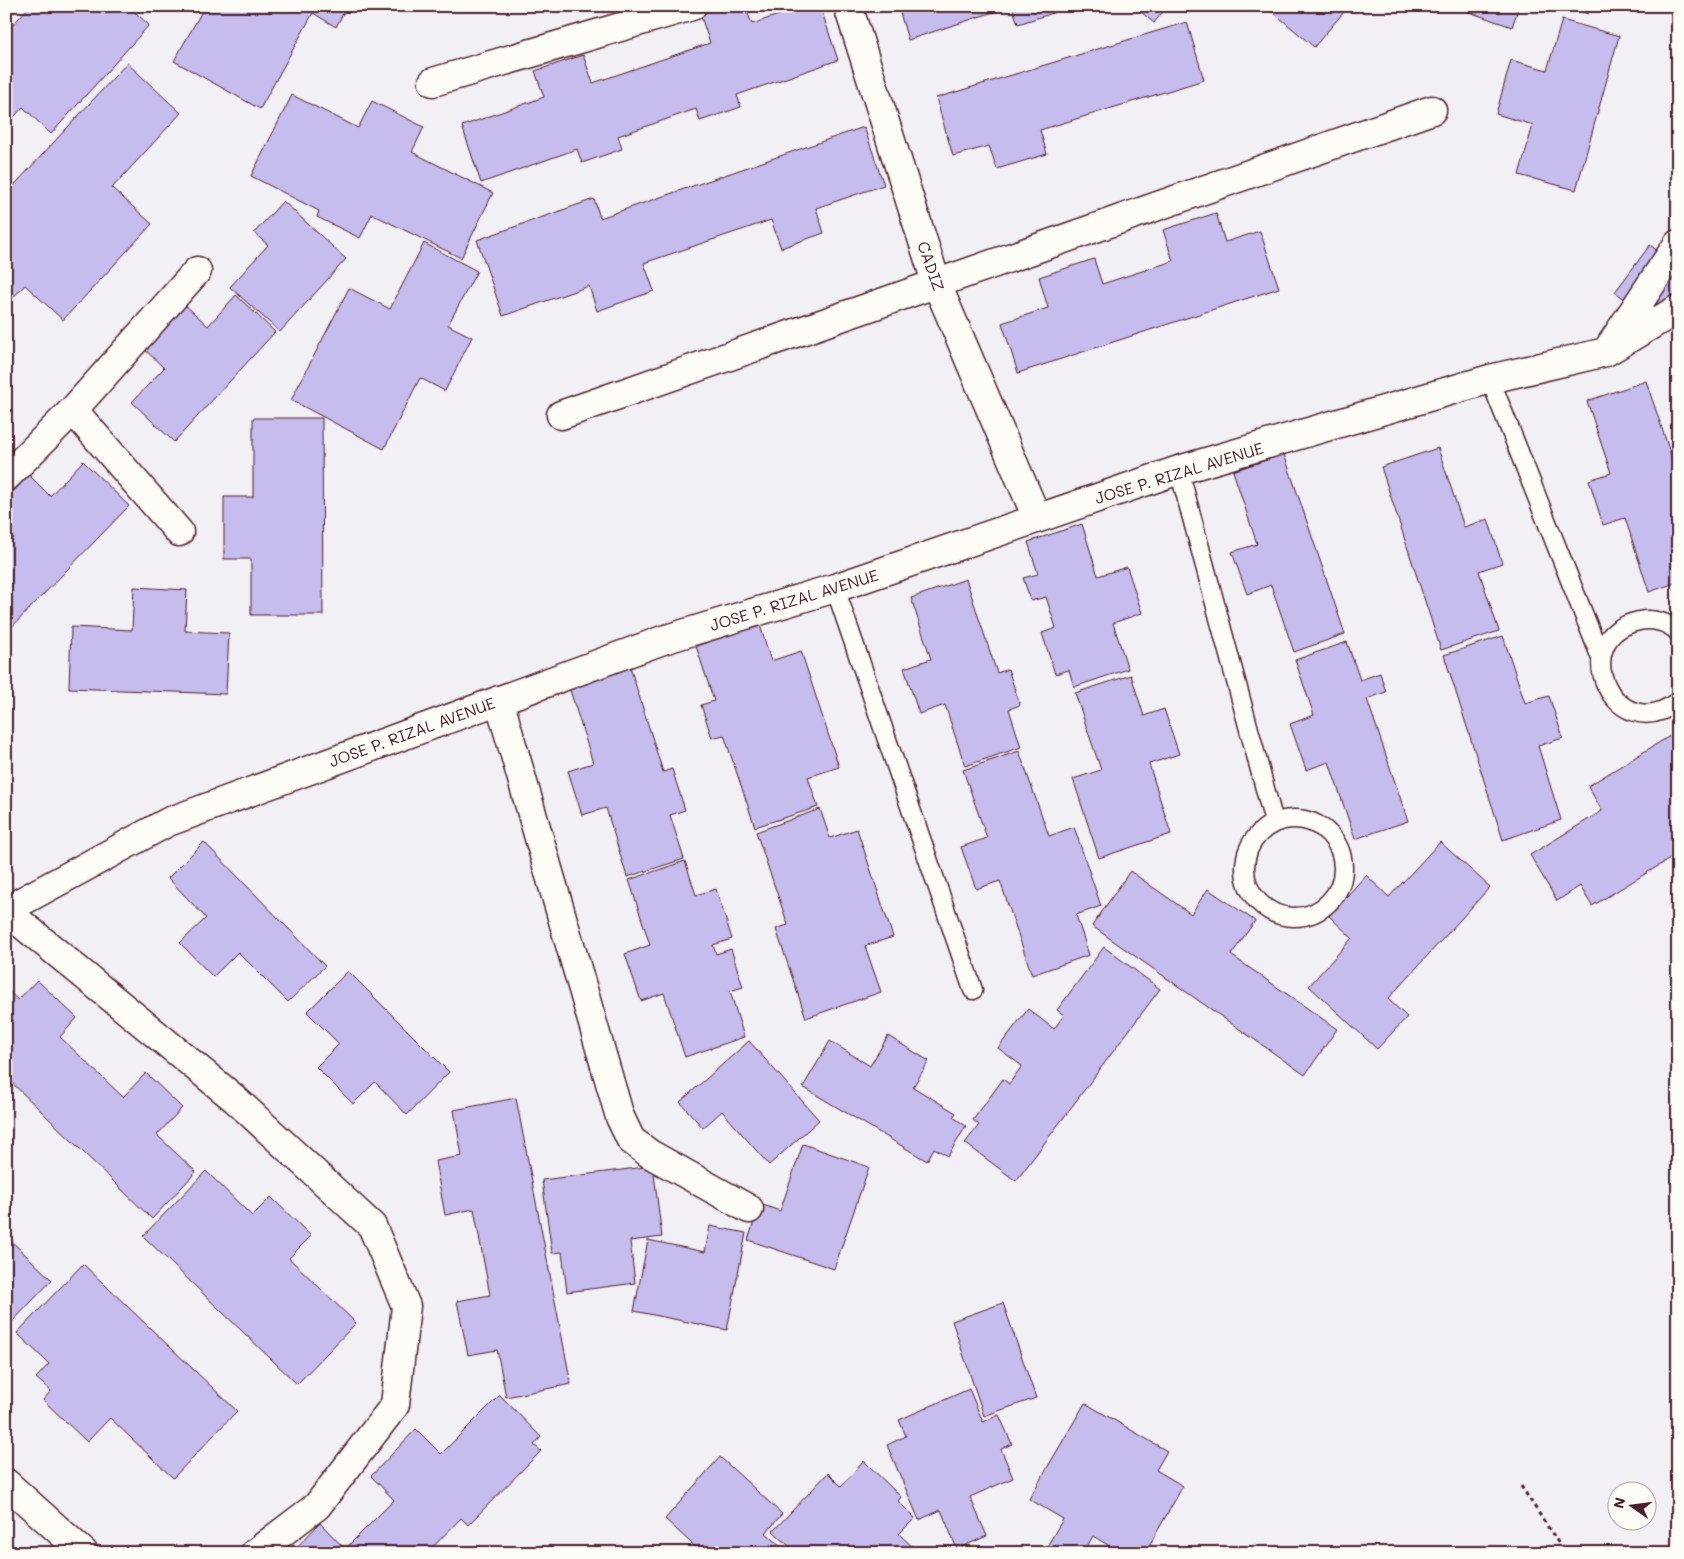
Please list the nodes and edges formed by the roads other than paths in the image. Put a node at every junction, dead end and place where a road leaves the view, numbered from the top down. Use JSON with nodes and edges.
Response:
{"nodes":[{"id":1,"x":692,"y":6,"type":"edge"},
{"id":2,"x":848,"y":6,"type":"edge"},
{"id":3,"x":433,"y":82,"type":"dead end"},
{"id":4,"x":1432,"y":110,"type":"dead end"},
{"id":5,"x":1678,"y":244,"type":"edge"},
{"id":6,"x":197,"y":271,"type":"dead end"},
{"id":7,"x":936,"y":282,"type":"junction"},
{"id":8,"x":1678,"y":309,"type":"edge"},
{"id":9,"x":1606,"y":352,"type":"junction"},
{"id":10,"x":1490,"y":379,"type":"junction"},
{"id":11,"x":73,"y":410,"type":"junction"},
{"id":12,"x":561,"y":415,"type":"dead end"},
{"id":13,"x":1179,"y":470,"type":"junction"},
{"id":14,"x":6,"y":477,"type":"edge"},
{"id":15,"x":1037,"y":518,"type":"junction"},
{"id":16,"x":179,"y":532,"type":"dead end"},
{"id":17,"x":836,"y":588,"type":"junction"},
{"id":18,"x":1678,"y":632,"type":"edge"},
{"id":19,"x":1601,"y":658,"type":"junction"},
{"id":20,"x":499,"y":700,"type":"junction"},
{"id":21,"x":1678,"y":701,"type":"edge"},
{"id":22,"x":1274,"y":822,"type":"junction"},
{"id":23,"x":6,"y":910,"type":"edge"},
{"id":24,"x":973,"y":990,"type":"dead end"},
{"id":25,"x":749,"y":1209,"type":"dead end"},
{"id":26,"x":6,"y":1483,"type":"edge"},
{"id":27,"x":84,"y":1553,"type":"edge"},
{"id":28,"x":255,"y":1553,"type":"edge"}],
"edges":[{"from":1,"to":3,"type":"street"},
{"from":2,"to":7,"type":"street","name":"CADIZ"},
{"from":4,"to":7,"type":"street"},
{"from":5,"to":9,"type":"street"},
{"from":6,"to":11,"type":"street"},
{"from":7,"to":12,"type":"street"},
{"from":7,"to":15,"type":"street","name":"CADIZ"},
{"from":8,"to":9,"type":"street","name":"JOSE P. RIZAL AVENUE"},
{"from":9,"to":10,"type":"street","name":"JOSE P. RIZAL AVENUE"},
{"from":10,"to":13,"type":"street","name":"JOSE P. RIZAL AVENUE"},
{"from":10,"to":19,"type":"lane"},
{"from":11,"to":14,"type":"street"},
{"from":11,"to":16,"type":"street"},
{"from":13,"to":15,"type":"street","name":"JOSE P. RIZAL AVENUE"},
{"from":13,"to":22,"type":"lane"},
{"from":15,"to":17,"type":"street","name":"JOSE P. RIZAL AVENUE"},
{"from":17,"to":20,"type":"street","name":"JOSE P. RIZAL AVENUE"},
{"from":17,"to":24,"type":"lane"},
{"from":18,"to":19,"type":"lane"},
{"from":19,"to":21,"type":"lane"},
{"from":20,"to":23,"type":"street","name":"JOSE P. RIZAL AVENUE"},
{"from":20,"to":25,"type":"street"},
{"from":22,"to":22,"type":"lane"},
{"from":23,"to":28,"type":"street"},
{"from":26,"to":27,"type":"street"}]}
